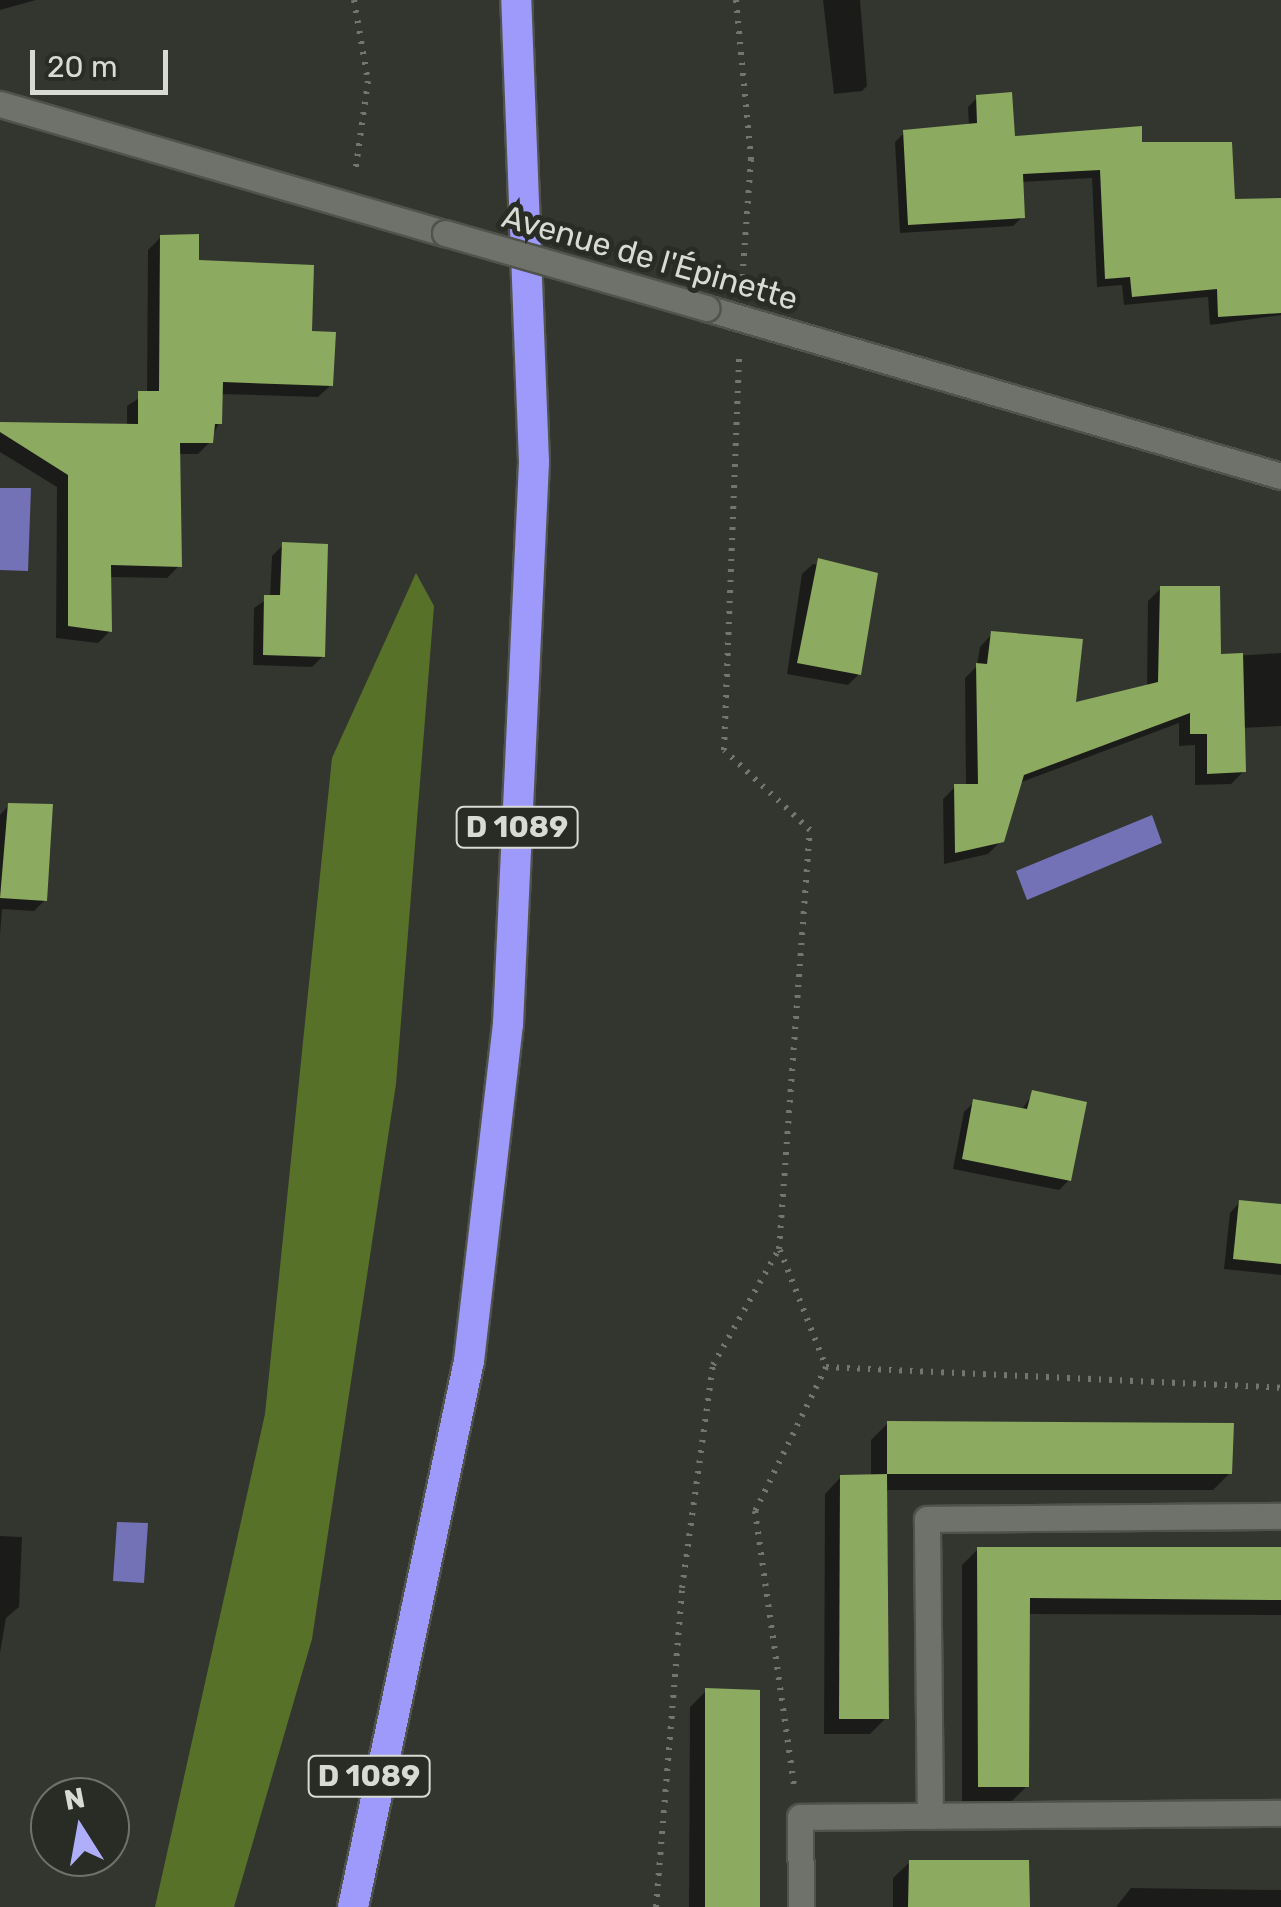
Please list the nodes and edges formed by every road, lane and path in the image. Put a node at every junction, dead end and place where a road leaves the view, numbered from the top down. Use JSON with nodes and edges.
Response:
{"nodes":[{"id":1,"x":354,"y":0,"type":"edge"},
{"id":2,"x":516,"y":0,"type":"edge"},
{"id":3,"x":736,"y":0,"type":"edge"},
{"id":4,"x":0,"y":104,"type":"edge"},
{"id":5,"x":349,"y":205,"type":"junction"},
{"id":6,"x":740,"y":318,"type":"junction"},
{"id":7,"x":1281,"y":476,"type":"edge"},
{"id":8,"x":780,"y":1249,"type":"junction"},
{"id":9,"x":826,"y":1367,"type":"junction"},
{"id":10,"x":1281,"y":1388,"type":"edge"},
{"id":11,"x":1281,"y":1516,"type":"edge"},
{"id":12,"x":405,"y":1646,"type":"junction"},
{"id":13,"x":1281,"y":1813,"type":"edge"},
{"id":14,"x":930,"y":1816,"type":"junction"},
{"id":15,"x":800,"y":1817,"type":"junction"},
{"id":16,"x":334,"y":1907,"type":"edge"},
{"id":17,"x":353,"y":1907,"type":"edge"},
{"id":18,"x":656,"y":1907,"type":"edge"},
{"id":19,"x":801,"y":1907,"type":"edge"}],
"edges":[{"from":1,"to":5,"type":"path"},
{"from":2,"to":12,"type":"highway","number":"D 1089"},
{"from":3,"to":6,"type":"path"},
{"from":4,"to":5,"type":"street","name":"Avenue de l'Épinette"},
{"from":5,"to":6,"type":"street","name":"Avenue de l'Épinette","bridge":true},
{"from":6,"to":7,"type":"street","name":"Avenue de l'Épinette"},
{"from":6,"to":8,"type":"path"},
{"from":8,"to":9,"type":"path"},
{"from":8,"to":18,"type":"path"},
{"from":9,"to":10,"type":"path"},
{"from":9,"to":15,"type":"path"},
{"from":11,"to":14,"type":"street"},
{"from":12,"to":16,"type":"highway","number":"D 1089"},
{"from":12,"to":17,"type":"highway"},
{"from":13,"to":14,"type":"street"},
{"from":14,"to":15,"type":"street"},
{"from":15,"to":19,"type":"street"}]}
